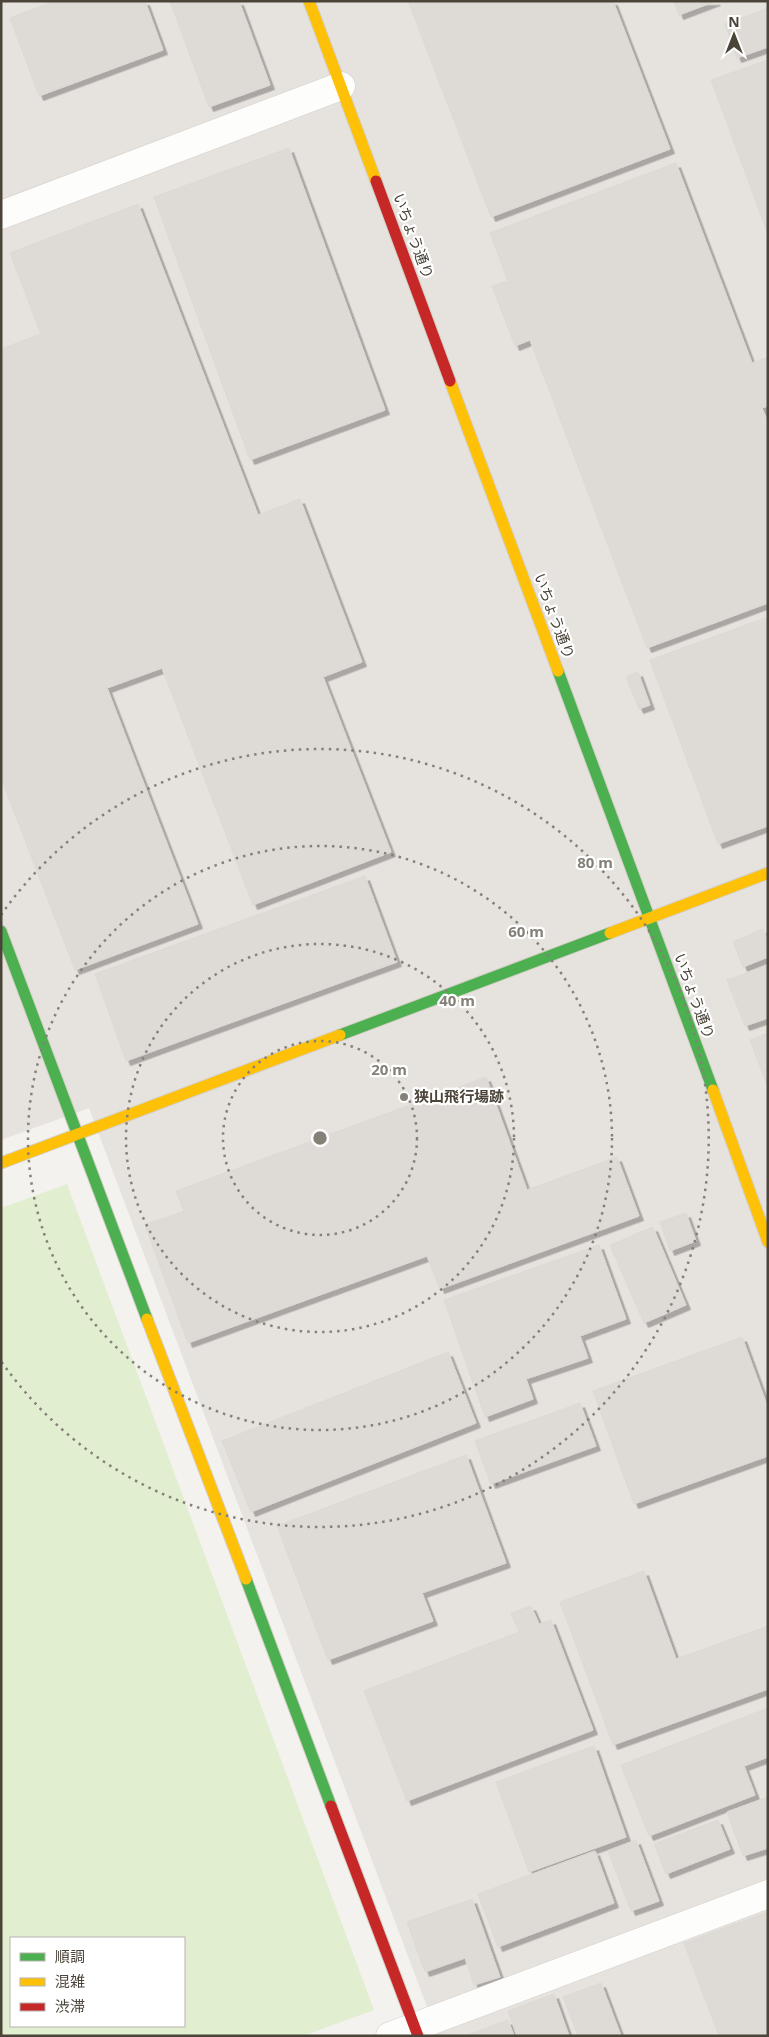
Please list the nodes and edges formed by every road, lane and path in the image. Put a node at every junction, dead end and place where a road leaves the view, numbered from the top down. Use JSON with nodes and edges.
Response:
{"nodes":[{"id":1,"x":309,"y":1,"type":"edge"},
{"id":2,"x":341,"y":86,"type":"junction"},
{"id":3,"x":1,"y":215,"type":"edge"},
{"id":4,"x":768,"y":874,"type":"edge"},
{"id":5,"x":650,"y":918,"type":"junction"},
{"id":6,"x":1,"y":931,"type":"edge"},
{"id":7,"x":78,"y":1134,"type":"junction"},
{"id":8,"x":1,"y":1163,"type":"edge"},
{"id":9,"x":768,"y":1242,"type":"edge"},
{"id":10,"x":768,"y":1894,"type":"edge"},
{"id":11,"x":407,"y":2033,"type":"edge"}],
"edges":[{"from":1,"to":2,"type":"street","name":"いちょう通り"},
{"from":2,"to":3,"type":"street"},
{"from":2,"to":5,"type":"street","name":"いちょう通り"},
{"from":4,"to":5,"type":"street"},
{"from":5,"to":7,"type":"street"},
{"from":5,"to":9,"type":"street","name":"いちょう通り"},
{"from":6,"to":7,"type":"street"},
{"from":7,"to":8,"type":"street"},
{"from":7,"to":11,"type":"street"},
{"from":10,"to":11,"type":"street"}]}
